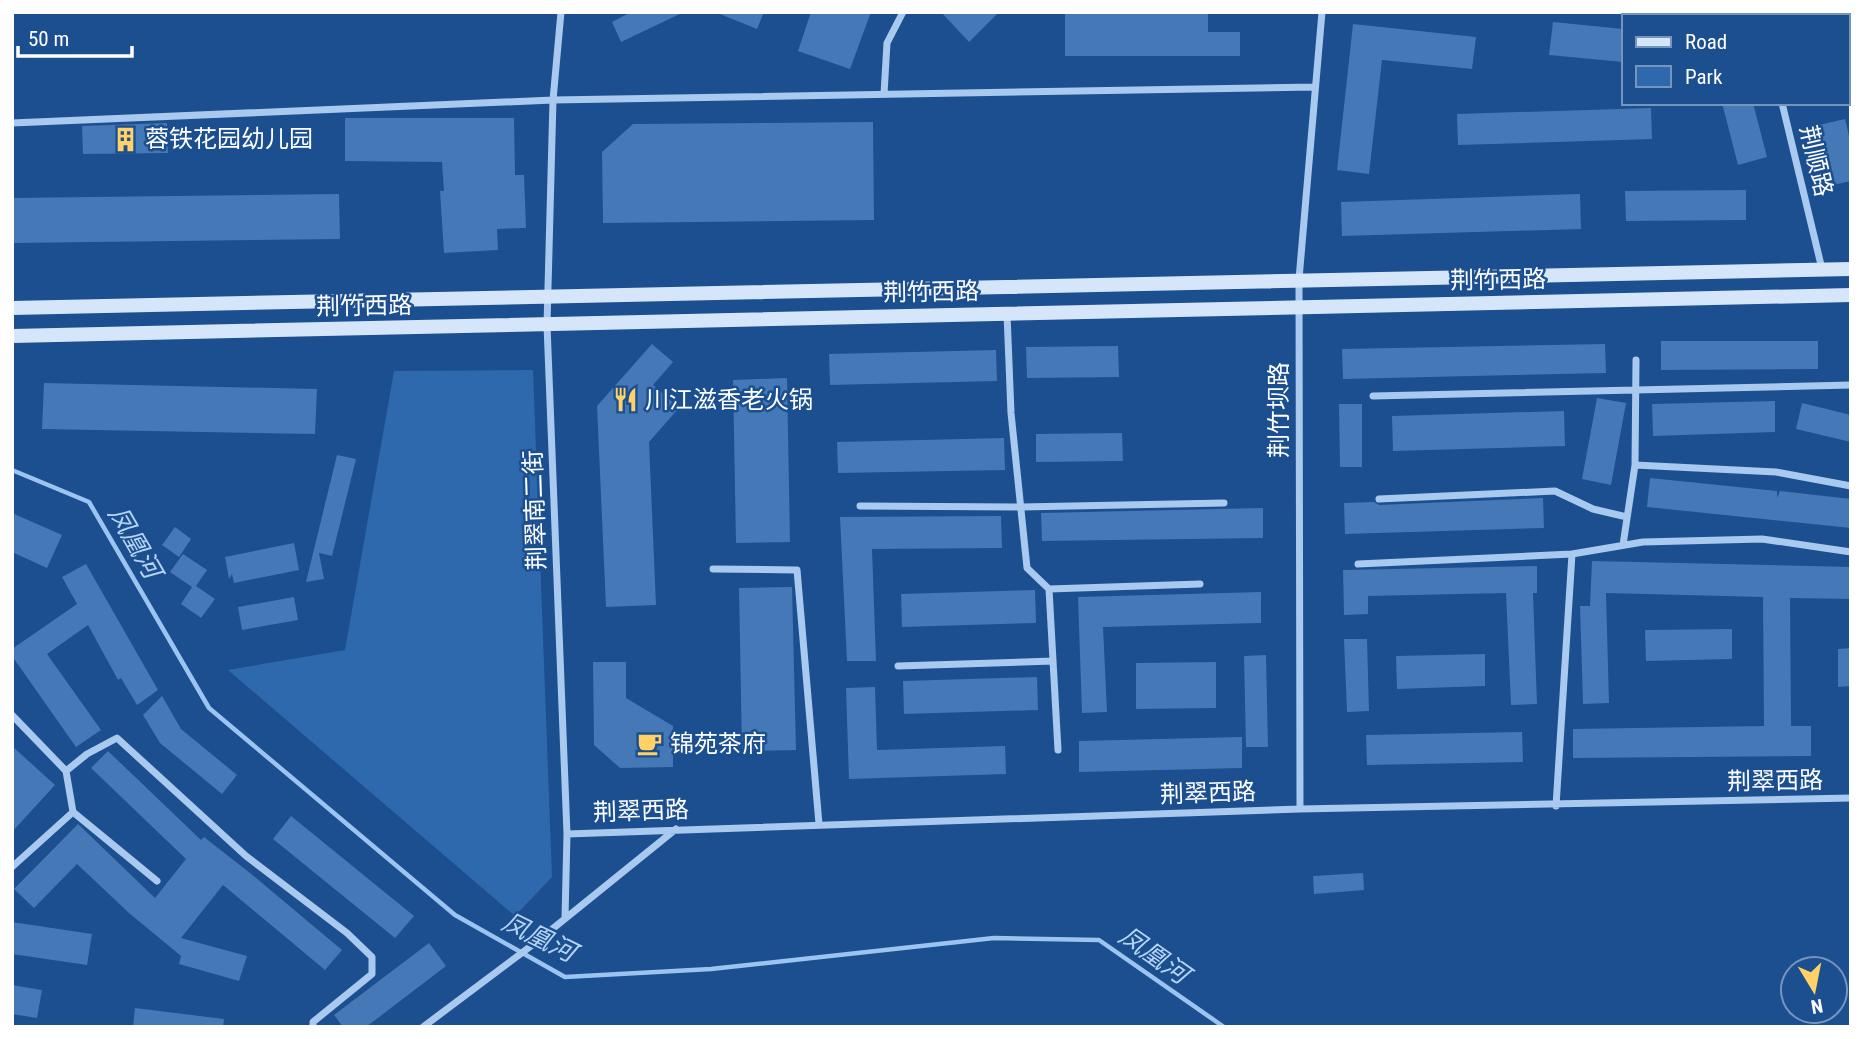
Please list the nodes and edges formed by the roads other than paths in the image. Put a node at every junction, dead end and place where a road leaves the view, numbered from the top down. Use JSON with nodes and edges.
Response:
{"nodes":[{"id":1,"x":561,"y":12,"type":"edge"},
{"id":2,"x":903,"y":12,"type":"edge"},
{"id":3,"x":1322,"y":12,"type":"edge"},
{"id":4,"x":1314,"y":87,"type":"junction"},
{"id":5,"x":884,"y":94,"type":"junction"},
{"id":6,"x":554,"y":100,"type":"junction"},
{"id":7,"x":1782,"y":105,"type":"edge"},
{"id":8,"x":12,"y":123,"type":"edge"},
{"id":9,"x":1822,"y":269,"type":"junction"},
{"id":10,"x":1851,"y":269,"type":"edge"},
{"id":11,"x":1298,"y":279,"type":"junction"},
{"id":12,"x":1851,"y":295,"type":"edge"},
{"id":13,"x":547,"y":297,"type":"junction"},
{"id":14,"x":1298,"y":307,"type":"junction"},
{"id":15,"x":12,"y":308,"type":"edge"},
{"id":16,"x":1007,"y":313,"type":"junction"},
{"id":17,"x":547,"y":324,"type":"junction"},
{"id":18,"x":12,"y":336,"type":"edge"},
{"id":19,"x":1636,"y":360,"type":"dead end"},
{"id":20,"x":1851,"y":385,"type":"edge"},
{"id":21,"x":1636,"y":390,"type":"junction"},
{"id":22,"x":1373,"y":396,"type":"dead end"},
{"id":23,"x":1635,"y":465,"type":"junction"},
{"id":24,"x":1851,"y":486,"type":"edge"},
{"id":25,"x":1379,"y":499,"type":"dead end"},
{"id":26,"x":1224,"y":503,"type":"dead end"},
{"id":27,"x":860,"y":506,"type":"dead end"},
{"id":28,"x":1021,"y":507,"type":"junction"},
{"id":29,"x":1627,"y":517,"type":"junction"},
{"id":30,"x":1623,"y":545,"type":"junction"},
{"id":31,"x":1851,"y":552,"type":"edge"},
{"id":32,"x":1572,"y":554,"type":"junction"},
{"id":33,"x":1358,"y":564,"type":"dead end"},
{"id":34,"x":713,"y":569,"type":"dead end"},
{"id":35,"x":1200,"y":584,"type":"dead end"},
{"id":36,"x":1049,"y":589,"type":"junction"},
{"id":37,"x":1053,"y":660,"type":"junction"},
{"id":38,"x":898,"y":666,"type":"dead end"},
{"id":39,"x":12,"y":715,"type":"edge"},
{"id":40,"x":1058,"y":750,"type":"dead end"},
{"id":41,"x":65,"y":771,"type":"junction"},
{"id":42,"x":1851,"y":798,"type":"edge"},
{"id":43,"x":1556,"y":806,"type":"junction"},
{"id":44,"x":1300,"y":809,"type":"junction"},
{"id":45,"x":73,"y":812,"type":"junction"},
{"id":46,"x":819,"y":824,"type":"junction"},
{"id":47,"x":676,"y":829,"type":"junction"},
{"id":48,"x":566,"y":834,"type":"junction"},
{"id":49,"x":12,"y":867,"type":"edge"},
{"id":50,"x":157,"y":881,"type":"dead end"},
{"id":51,"x":565,"y":918,"type":"junction"},
{"id":52,"x":313,"y":1027,"type":"edge"},
{"id":53,"x":423,"y":1027,"type":"edge"}],
"edges":[{"from":1,"to":6,"type":"street","name":"荆翠南二街"},
{"from":2,"to":5,"type":"street"},
{"from":3,"to":4,"type":"street","name":"荆竹坝路"},
{"from":4,"to":5,"type":"street"},
{"from":4,"to":11,"type":"street","name":"荆竹坝路"},
{"from":5,"to":6,"type":"street"},
{"from":6,"to":8,"type":"street"},
{"from":6,"to":13,"type":"street","name":"荆翠南二街"},
{"from":7,"to":9,"type":"street","name":"荆顺路"},
{"from":9,"to":10,"type":"main road","name":"荆竹西路"},
{"from":9,"to":11,"type":"main road","name":"荆竹西路"},
{"from":11,"to":13,"type":"main road","name":"荆竹西路"},
{"from":11,"to":14,"type":"street","name":"荆竹坝路"},
{"from":12,"to":14,"type":"main road","name":"荆竹西路"},
{"from":13,"to":15,"type":"main road","name":"荆竹西路"},
{"from":13,"to":17,"type":"street","name":"荆翠南二街"},
{"from":14,"to":16,"type":"main road","name":"荆竹西路"},
{"from":14,"to":44,"type":"street","name":"荆竹坝路"},
{"from":16,"to":17,"type":"main road","name":"荆竹西路"},
{"from":16,"to":28,"type":"street"},
{"from":17,"to":18,"type":"main road","name":"荆竹西路"},
{"from":17,"to":48,"type":"street","name":"荆翠南二街"},
{"from":19,"to":21,"type":"street"},
{"from":20,"to":21,"type":"street"},
{"from":21,"to":22,"type":"street"},
{"from":21,"to":23,"type":"street"},
{"from":23,"to":24,"type":"street"},
{"from":23,"to":29,"type":"street"},
{"from":25,"to":29,"type":"street"},
{"from":26,"to":28,"type":"street"},
{"from":27,"to":28,"type":"street"},
{"from":28,"to":36,"type":"street"},
{"from":29,"to":30,"type":"street"},
{"from":30,"to":31,"type":"street"},
{"from":30,"to":32,"type":"street"},
{"from":32,"to":33,"type":"street"},
{"from":32,"to":43,"type":"street"},
{"from":34,"to":46,"type":"street"},
{"from":35,"to":36,"type":"street"},
{"from":36,"to":37,"type":"street"},
{"from":37,"to":38,"type":"street"},
{"from":37,"to":40,"type":"street"},
{"from":39,"to":41,"type":"street"},
{"from":41,"to":45,"type":"street"},
{"from":41,"to":52,"type":"street"},
{"from":42,"to":43,"type":"street","name":"荆翠西路"},
{"from":43,"to":44,"type":"street","name":"荆翠西路"},
{"from":44,"to":46,"type":"street","name":"荆翠西路"},
{"from":45,"to":49,"type":"street"},
{"from":45,"to":50,"type":"street"},
{"from":46,"to":47,"type":"street","name":"荆翠西路"},
{"from":47,"to":48,"type":"street","name":"荆翠西路"},
{"from":47,"to":51,"type":"street"},
{"from":48,"to":51,"type":"street","name":"荆翠南二街"},
{"from":51,"to":53,"type":"street"}]}
